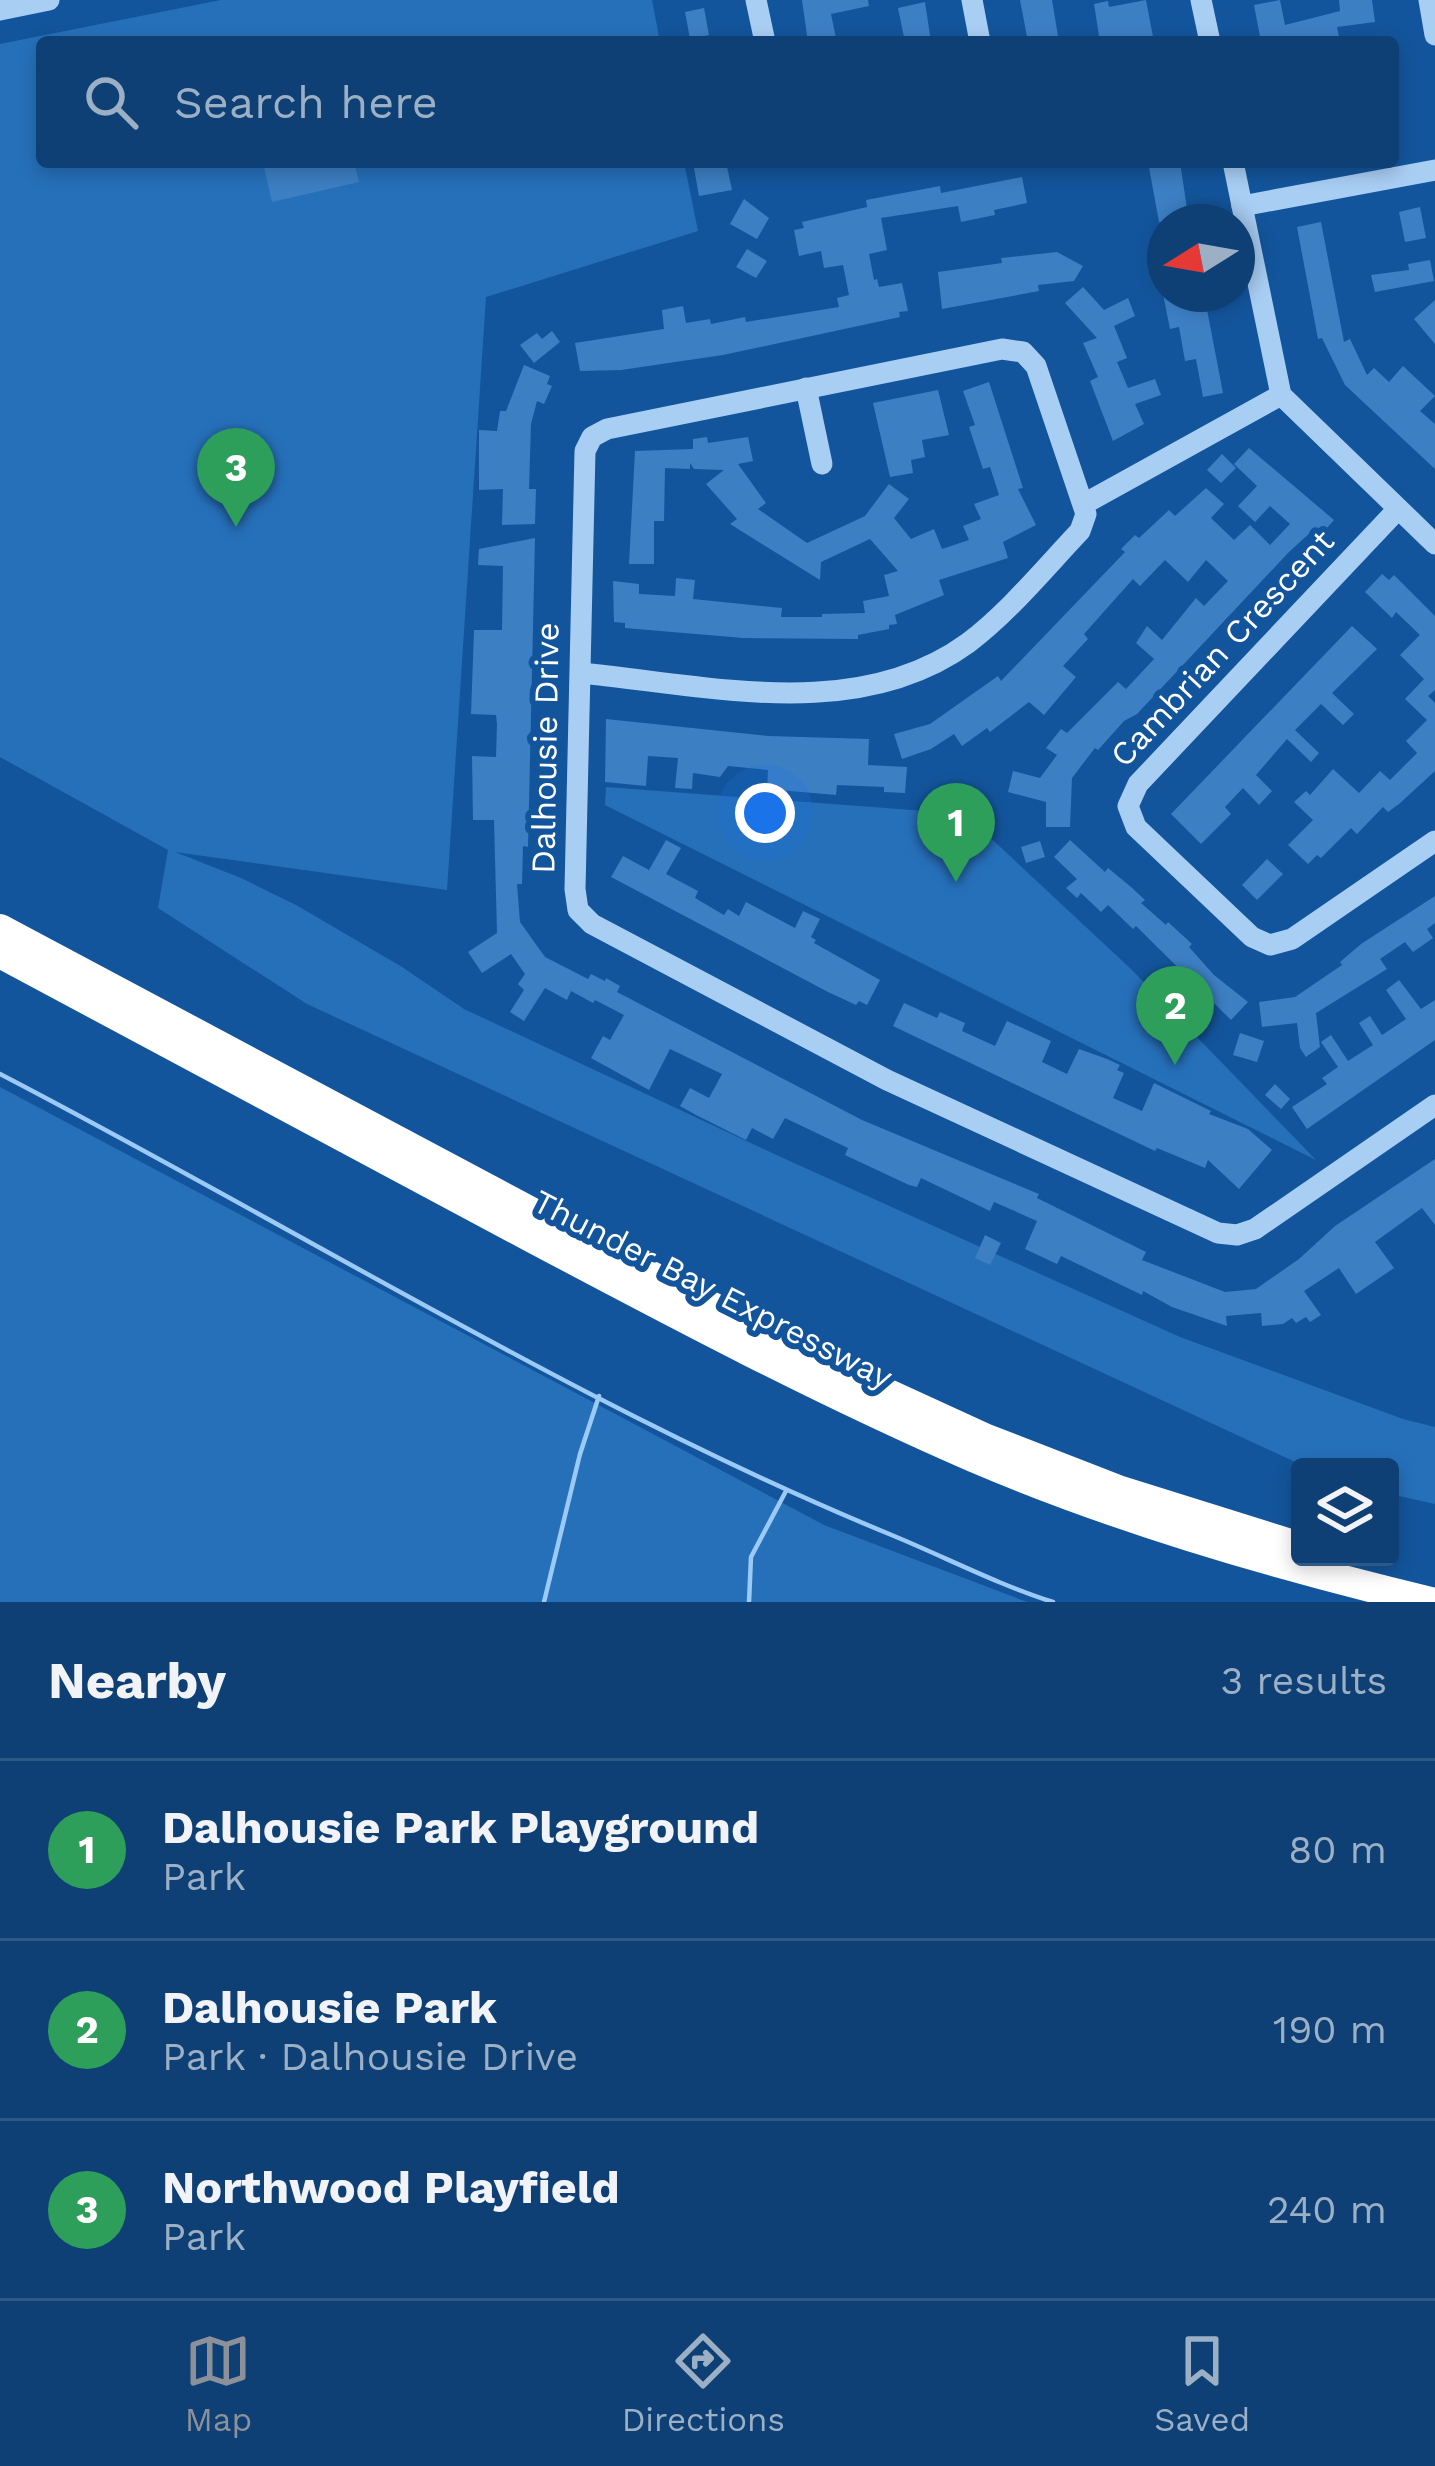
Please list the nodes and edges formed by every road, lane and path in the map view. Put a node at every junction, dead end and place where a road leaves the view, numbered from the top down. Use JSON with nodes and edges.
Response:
{"nodes":[{"id":1,"x":49,"y":0,"type":"edge"},
{"id":2,"x":756,"y":0,"type":"edge"},
{"id":3,"x":972,"y":0,"type":"edge"},
{"id":4,"x":1201,"y":0,"type":"edge"},
{"id":5,"x":1429,"y":0,"type":"edge"},
{"id":6,"x":0,"y":10,"type":"edge"},
{"id":7,"x":1435,"y":35,"type":"edge"},
{"id":8,"x":764,"y":36,"type":"edge"},
{"id":9,"x":979,"y":36,"type":"edge"},
{"id":10,"x":1209,"y":36,"type":"edge"},
{"id":11,"x":1234,"y":168,"type":"edge"},
{"id":12,"x":1435,"y":170,"type":"edge"},
{"id":13,"x":1242,"y":204,"type":"edge"},
{"id":14,"x":1253,"y":204,"type":"edge"},
{"id":15,"x":1255,"y":269,"type":"edge"},
{"id":16,"x":806,"y":388,"type":"junction"},
{"id":17,"x":1281,"y":395,"type":"junction"},
{"id":18,"x":822,"y":464,"type":"dead end"},
{"id":19,"x":1084,"y":504,"type":"junction"},
{"id":20,"x":1398,"y":508,"type":"junction"},
{"id":21,"x":1435,"y":544,"type":"edge"},
{"id":22,"x":580,"y":673,"type":"junction"},
{"id":23,"x":1435,"y":841,"type":"edge"},
{"id":24,"x":0,"y":929,"type":"edge"},
{"id":25,"x":0,"y":953,"type":"edge"},
{"id":26,"x":1435,"y":1105,"type":"edge"},
{"id":27,"x":1291,"y":1544,"type":"edge"},
{"id":28,"x":1370,"y":1566,"type":"edge"},
{"id":29,"x":1435,"y":1583,"type":"edge"},
{"id":30,"x":1431,"y":1602,"type":"edge"}],
"edges":[{"from":1,"to":6,"type":"street"},
{"from":2,"to":8,"type":"street"},
{"from":3,"to":9,"type":"street"},
{"from":4,"to":10,"type":"street"},
{"from":5,"to":7,"type":"street"},
{"from":11,"to":13,"type":"street"},
{"from":12,"to":14,"type":"street"},
{"from":15,"to":17,"type":"street"},
{"from":16,"to":18,"type":"street"},
{"from":16,"to":19,"type":"street","name":"Dalhousie Drive"},
{"from":16,"to":22,"type":"street","name":"Dalhousie Drive"},
{"from":17,"to":19,"type":"street"},
{"from":17,"to":20,"type":"street"},
{"from":19,"to":22,"type":"street"},
{"from":20,"to":21,"type":"street"},
{"from":20,"to":23,"type":"street","name":"Cambrian Crescent"},
{"from":22,"to":26,"type":"street","name":"Dalhousie Drive"},
{"from":24,"to":27,"type":"highway","name":"Thunder Bay Expressway"},
{"from":25,"to":30,"type":"highway","name":"Thunder Bay Expressway"},
{"from":28,"to":29,"type":"highway"}]}
